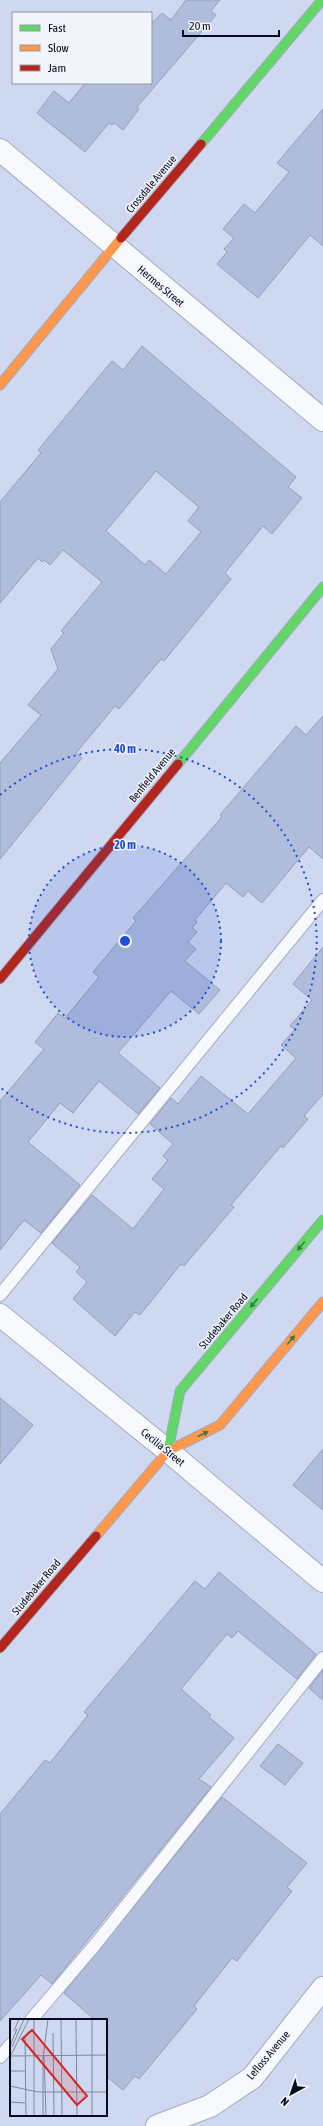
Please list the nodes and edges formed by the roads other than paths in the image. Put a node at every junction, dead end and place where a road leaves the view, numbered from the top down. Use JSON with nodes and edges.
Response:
{"nodes":[{"id":1,"x":322,"y":0,"type":"edge"},
{"id":2,"x":0,"y":150,"type":"edge"},
{"id":3,"x":114,"y":246,"type":"junction"},
{"id":4,"x":0,"y":385,"type":"edge"},
{"id":5,"x":323,"y":420,"type":"edge"},
{"id":6,"x":323,"y":587,"type":"edge"},
{"id":7,"x":323,"y":900,"type":"edge"},
{"id":8,"x":0,"y":979,"type":"edge"},
{"id":9,"x":323,"y":1220,"type":"edge"},
{"id":10,"x":0,"y":1295,"type":"edge"},
{"id":11,"x":323,"y":1302,"type":"edge"},
{"id":12,"x":0,"y":1315,"type":"edge"},
{"id":13,"x":168,"y":1451,"type":"junction"},
{"id":14,"x":323,"y":1581,"type":"edge"},
{"id":15,"x":0,"y":1648,"type":"edge"},
{"id":16,"x":323,"y":1658,"type":"edge"},
{"id":17,"x":323,"y":1988,"type":"edge"},
{"id":18,"x":32,"y":2019,"type":"edge"},
{"id":19,"x":10,"y":2045,"type":"edge"},
{"id":20,"x":0,"y":2057,"type":"edge"},
{"id":21,"x":157,"y":2126,"type":"edge"}],
"edges":[{"from":1,"to":3,"type":"street","name":"Crossdale Avenue"},
{"from":2,"to":3,"type":"street","name":"Hermes Street"},
{"from":3,"to":4,"type":"street","name":"Crossdale Avenue"},
{"from":3,"to":5,"type":"street","name":"Hermes Street"},
{"from":6,"to":8,"type":"street","name":"Benfield Avenue"},
{"from":7,"to":10,"type":"lane"},
{"from":9,"to":13,"type":"street","name":"Studebaker Road","one_way":true},
{"from":13,"to":11,"type":"street","name":"Studebaker Road","one_way":true},
{"from":12,"to":13,"type":"street","name":"Cecilia Street"},
{"from":13,"to":14,"type":"street","name":"Cecilia Street"},
{"from":13,"to":15,"type":"street","name":"Studebaker Road"},
{"from":16,"to":18,"type":"lane"},
{"from":17,"to":21,"type":"street","name":"Lefloss Avenue"},
{"from":19,"to":20,"type":"lane"}]}
